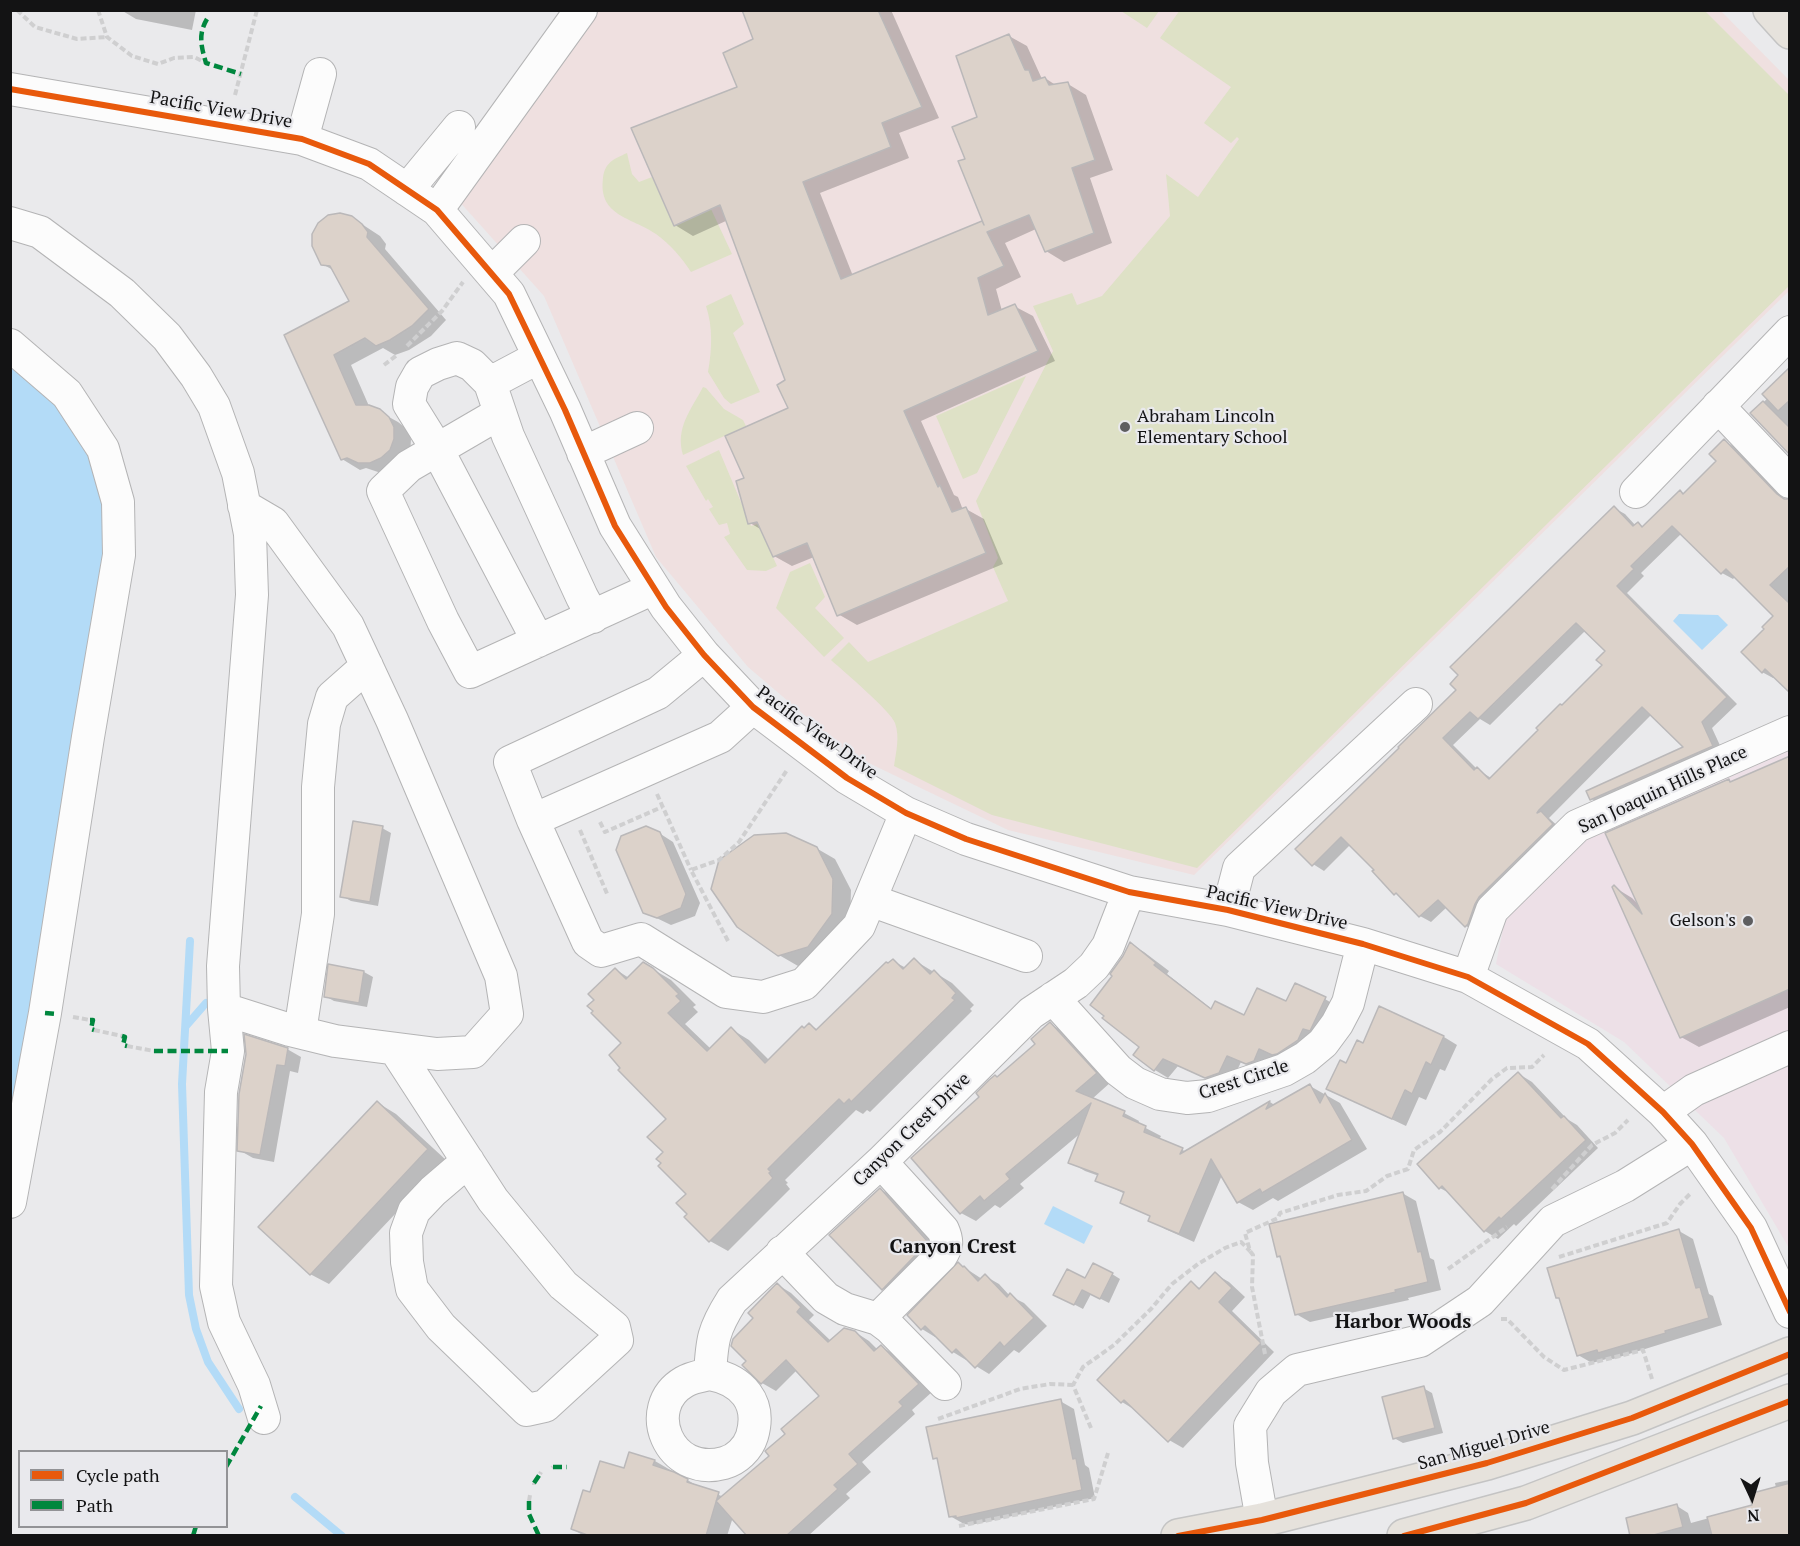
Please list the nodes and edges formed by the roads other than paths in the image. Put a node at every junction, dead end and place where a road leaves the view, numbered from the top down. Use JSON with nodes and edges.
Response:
{"nodes":[{"id":1,"x":581,"y":10,"type":"edge"},
{"id":2,"x":1770,"y":10,"type":"edge"},
{"id":3,"x":1790,"y":32,"type":"edge"},
{"id":4,"x":320,"y":74,"type":"dead end"},
{"id":5,"x":10,"y":88,"type":"edge"},
{"id":6,"x":459,"y":128,"type":"dead end"},
{"id":7,"x":302,"y":139,"type":"junction"},
{"id":8,"x":407,"y":190,"type":"junction"},
{"id":9,"x":437,"y":210,"type":"junction"},
{"id":10,"x":10,"y":223,"type":"edge"},
{"id":11,"x":524,"y":241,"type":"dead end"},
{"id":12,"x":478,"y":276,"type":"junction"},
{"id":13,"x":1790,"y":332,"type":"edge"},
{"id":14,"x":10,"y":345,"type":"edge"},
{"id":15,"x":539,"y":357,"type":"junction"},
{"id":16,"x":490,"y":383,"type":"junction"},
{"id":17,"x":1718,"y":406,"type":"junction"},
{"id":18,"x":500,"y":413,"type":"junction"},
{"id":19,"x":637,"y":428,"type":"dead end"},
{"id":20,"x":437,"y":450,"type":"junction"},
{"id":21,"x":583,"y":453,"type":"junction"},
{"id":22,"x":1790,"y":482,"type":"edge"},
{"id":23,"x":1636,"y":492,"type":"dead end"},
{"id":24,"x":244,"y":506,"type":"junction"},
{"id":25,"x":654,"y":588,"type":"junction"},
{"id":26,"x":593,"y":617,"type":"junction"},
{"id":27,"x":538,"y":641,"type":"junction"},
{"id":28,"x":704,"y":655,"type":"junction"},
{"id":29,"x":367,"y":666,"type":"junction"},
{"id":30,"x":1416,"y":704,"type":"dead end"},
{"id":31,"x":753,"y":707,"type":"junction"},
{"id":32,"x":1790,"y":732,"type":"edge"},
{"id":33,"x":906,"y":813,"type":"junction"},
{"id":34,"x":533,"y":820,"type":"junction"},
{"id":35,"x":1129,"y":892,"type":"junction"},
{"id":36,"x":870,"y":900,"type":"junction"},
{"id":37,"x":1228,"y":910,"type":"junction"},
{"id":38,"x":1363,"y":944,"type":"junction"},
{"id":39,"x":1026,"y":956,"type":"dead end"},
{"id":40,"x":1468,"y":977,"type":"junction"},
{"id":41,"x":1053,"y":998,"type":"junction"},
{"id":42,"x":224,"y":1009,"type":"junction"},
{"id":43,"x":300,"y":1032,"type":"junction"},
{"id":44,"x":1790,"y":1047,"type":"edge"},
{"id":45,"x":395,"y":1049,"type":"junction"},
{"id":46,"x":1663,"y":1112,"type":"junction"},
{"id":47,"x":1692,"y":1144,"type":"junction"},
{"id":48,"x":468,"y":1161,"type":"junction"},
{"id":49,"x":881,"y":1162,"type":"junction"},
{"id":50,"x":10,"y":1202,"type":"edge"},
{"id":51,"x":782,"y":1252,"type":"junction"},
{"id":52,"x":1790,"y":1312,"type":"edge"},
{"id":53,"x":878,"y":1319,"type":"junction"},
{"id":54,"x":1790,"y":1354,"type":"edge"},
{"id":55,"x":710,"y":1374,"type":"dead end"},
{"id":56,"x":945,"y":1384,"type":"dead end"},
{"id":57,"x":1790,"y":1401,"type":"edge"},
{"id":58,"x":264,"y":1418,"type":"dead end"},
{"id":59,"x":1262,"y":1520,"type":"junction"},
{"id":60,"x":1178,"y":1536,"type":"edge"},
{"id":61,"x":1404,"y":1536,"type":"edge"}],
"edges":[{"from":1,"to":9,"type":"street"},
{"from":2,"to":3,"type":"main road"},
{"from":4,"to":7,"type":"street"},
{"from":5,"to":7,"type":"street","name":"Pacific View Drive"},
{"from":6,"to":8,"type":"street"},
{"from":7,"to":8,"type":"street","name":"Pacific View Drive"},
{"from":8,"to":9,"type":"street","name":"Pacific View Drive"},
{"from":9,"to":12,"type":"street","name":"Pacific View Drive"},
{"from":10,"to":24,"type":"street"},
{"from":11,"to":12,"type":"street"},
{"from":12,"to":15,"type":"street","name":"Pacific View Drive"},
{"from":13,"to":17,"type":"street"},
{"from":14,"to":50,"type":"street"},
{"from":15,"to":16,"type":"street"},
{"from":15,"to":21,"type":"street","name":"Pacific View Drive"},
{"from":16,"to":18,"type":"street"},
{"from":16,"to":20,"type":"street"},
{"from":17,"to":22,"type":"street"},
{"from":17,"to":23,"type":"street"},
{"from":18,"to":20,"type":"street"},
{"from":18,"to":26,"type":"street"},
{"from":19,"to":21,"type":"street"},
{"from":20,"to":27,"type":"street"},
{"from":20,"to":27,"type":"street"},
{"from":21,"to":25,"type":"street","name":"Pacific View Drive"},
{"from":24,"to":29,"type":"street"},
{"from":24,"to":42,"type":"street"},
{"from":25,"to":26,"type":"street"},
{"from":25,"to":28,"type":"street","name":"Pacific View Drive"},
{"from":26,"to":27,"type":"street"},
{"from":28,"to":31,"type":"street","name":"Pacific View Drive"},
{"from":28,"to":34,"type":"street"},
{"from":29,"to":43,"type":"street"},
{"from":29,"to":45,"type":"street"},
{"from":30,"to":37,"type":"street"},
{"from":31,"to":33,"type":"street","name":"Pacific View Drive"},
{"from":31,"to":34,"type":"street"},
{"from":32,"to":40,"type":"street","name":"San Joaquin Hills Place"},
{"from":33,"to":35,"type":"street","name":"Pacific View Drive"},
{"from":33,"to":36,"type":"street"},
{"from":34,"to":36,"type":"street"},
{"from":35,"to":37,"type":"street","name":"Pacific View Drive"},
{"from":35,"to":41,"type":"street","name":"Canyon Crest Drive"},
{"from":36,"to":39,"type":"street"},
{"from":37,"to":38,"type":"street","name":"Pacific View Drive"},
{"from":38,"to":40,"type":"street","name":"Pacific View Drive"},
{"from":38,"to":41,"type":"street","name":"Crest Circle"},
{"from":40,"to":46,"type":"street","name":"Pacific View Drive"},
{"from":41,"to":49,"type":"street","name":"Canyon Crest Drive"},
{"from":42,"to":43,"type":"street"},
{"from":42,"to":58,"type":"street"},
{"from":43,"to":45,"type":"street"},
{"from":44,"to":46,"type":"street"},
{"from":45,"to":48,"type":"street"},
{"from":46,"to":47,"type":"street","name":"Pacific View Drive"},
{"from":47,"to":52,"type":"street","name":"Pacific View Drive"},
{"from":47,"to":59,"type":"street"},
{"from":48,"to":48,"type":"street"},
{"from":49,"to":51,"type":"street","name":"Canyon Crest Drive"},
{"from":49,"to":53,"type":"street"},
{"from":51,"to":53,"type":"street"},
{"from":51,"to":55,"type":"street","name":"Canyon Crest Drive"},
{"from":53,"to":56,"type":"street"},
{"from":54,"to":59,"type":"main road","name":"San Miguel Drive"},
{"from":57,"to":61,"type":"main road"},
{"from":59,"to":60,"type":"main road","name":"San Miguel Drive"}]}
